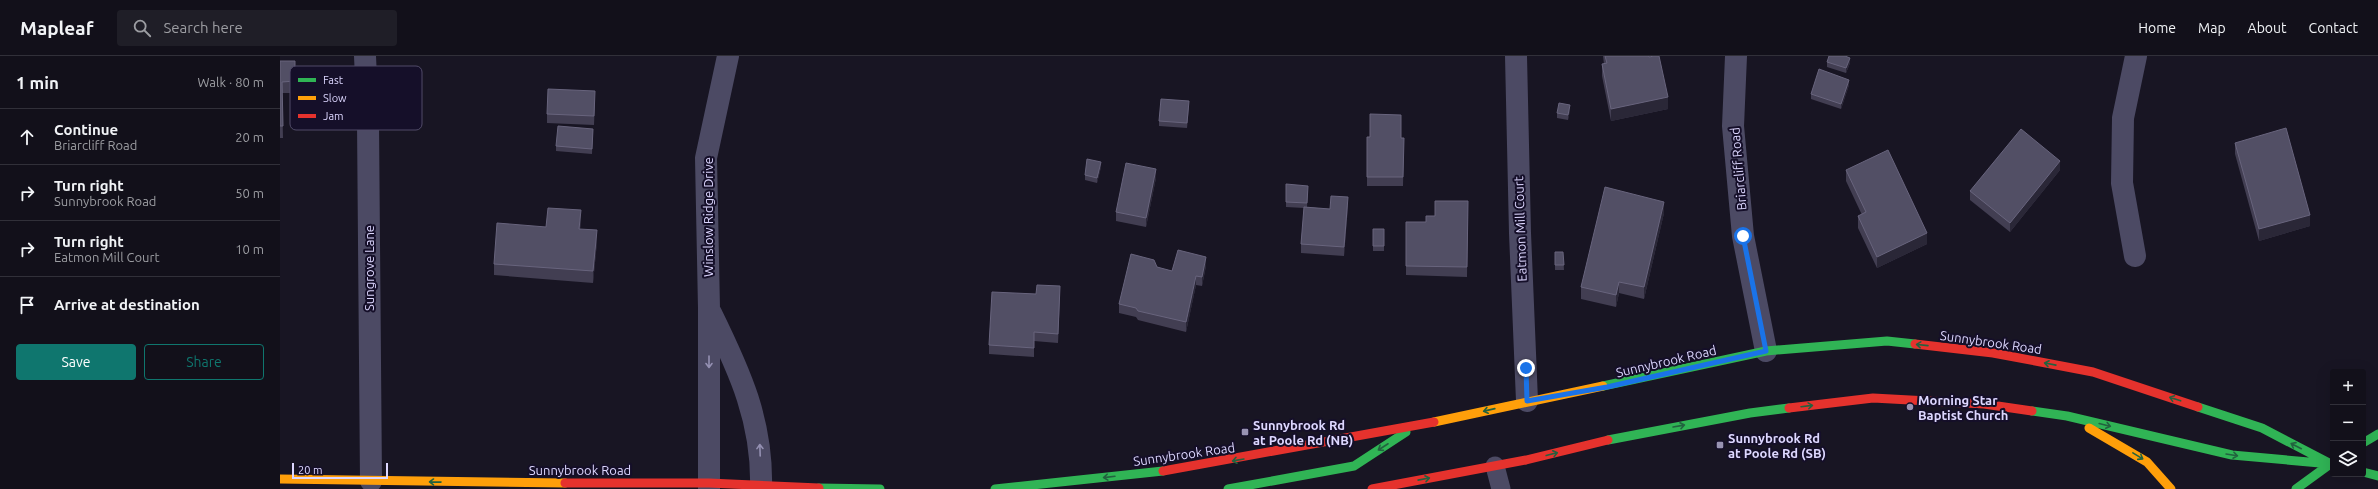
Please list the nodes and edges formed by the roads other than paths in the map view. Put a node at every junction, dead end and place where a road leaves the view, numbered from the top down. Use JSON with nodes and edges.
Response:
{"nodes":[{"id":1,"x":365,"y":56,"type":"edge"},
{"id":2,"x":728,"y":56,"type":"edge"},
{"id":3,"x":1516,"y":56,"type":"edge"},
{"id":4,"x":1736,"y":56,"type":"edge"},
{"id":5,"x":2136,"y":56,"type":"edge"},
{"id":6,"x":365,"y":66,"type":"edge"},
{"id":7,"x":368,"y":130,"type":"edge"},
{"id":8,"x":2135,"y":256,"type":"dead end"},
{"id":9,"x":709,"y":309,"type":"junction"},
{"id":10,"x":1766,"y":351,"type":"junction"},
{"id":11,"x":1527,"y":401,"type":"junction"},
{"id":12,"x":2067,"y":416,"type":"junction"},
{"id":13,"x":1416,"y":426,"type":"junction"},
{"id":14,"x":2378,"y":434,"type":"edge"},
{"id":15,"x":2366,"y":441,"type":"edge"},
{"id":16,"x":2330,"y":462,"type":"edge"},
{"id":17,"x":2330,"y":463,"type":"edge"},
{"id":18,"x":2330,"y":464,"type":"edge"},
{"id":19,"x":1495,"y":466,"type":"junction"},
{"id":20,"x":2366,"y":473,"type":"edge"},
{"id":21,"x":2378,"y":476,"type":"edge"},
{"id":22,"x":280,"y":479,"type":"edge"},
{"id":23,"x":371,"y":481,"type":"junction"},
{"id":24,"x":709,"y":486,"type":"edge"},
{"id":25,"x":761,"y":488,"type":"edge"},
{"id":26,"x":880,"y":489,"type":"edge"},
{"id":27,"x":995,"y":489,"type":"edge"},
{"id":28,"x":1228,"y":489,"type":"edge"},
{"id":29,"x":1372,"y":489,"type":"edge"},
{"id":30,"x":1501,"y":489,"type":"edge"},
{"id":31,"x":2171,"y":489,"type":"edge"},
{"id":32,"x":2296,"y":489,"type":"edge"}],
"edges":[{"from":1,"to":6,"type":"street","name":"Sungrove Lane"},
{"from":2,"to":9,"type":"street","name":"Winslow Ridge Drive"},
{"from":3,"to":11,"type":"street","name":"Eatmon Mill Court"},
{"from":4,"to":10,"type":"street","name":"Briarcliff Road"},
{"from":5,"to":8,"type":"street"},
{"from":7,"to":23,"type":"street","name":"Sungrove Lane"},
{"from":9,"to":24,"type":"street","name":"Winslow Ridge Drive","one_way":true},
{"from":25,"to":9,"type":"street","name":"Winslow Ridge Drive","one_way":true},
{"from":10,"to":11,"type":"main road","name":"Sunnybrook Road"},
{"from":16,"to":10,"type":"main road","name":"Sunnybrook Road","one_way":true},
{"from":11,"to":13,"type":"main road","name":"Sunnybrook Road","one_way":true},
{"from":12,"to":17,"type":"main road","one_way":true},
{"from":19,"to":12,"type":"main road","one_way":true},
{"from":12,"to":31,"type":"main road","one_way":true},
{"from":13,"to":27,"type":"main road","name":"Sunnybrook Road","one_way":true},
{"from":13,"to":28,"type":"main road","one_way":true},
{"from":14,"to":15,"type":"main road"},
{"from":18,"to":32,"type":"main road"},
{"from":29,"to":19,"type":"main road","one_way":true},
{"from":19,"to":30,"type":"lane"},
{"from":20,"to":21,"type":"main road"},
{"from":22,"to":23,"type":"main road","name":"Sunnybrook Road"},
{"from":24,"to":23,"type":"main road","name":"Sunnybrook Road","one_way":true},
{"from":24,"to":25,"type":"main road","name":"Sunnybrook Road"},
{"from":25,"to":26,"type":"main road","name":"Sunnybrook Road"}]}
